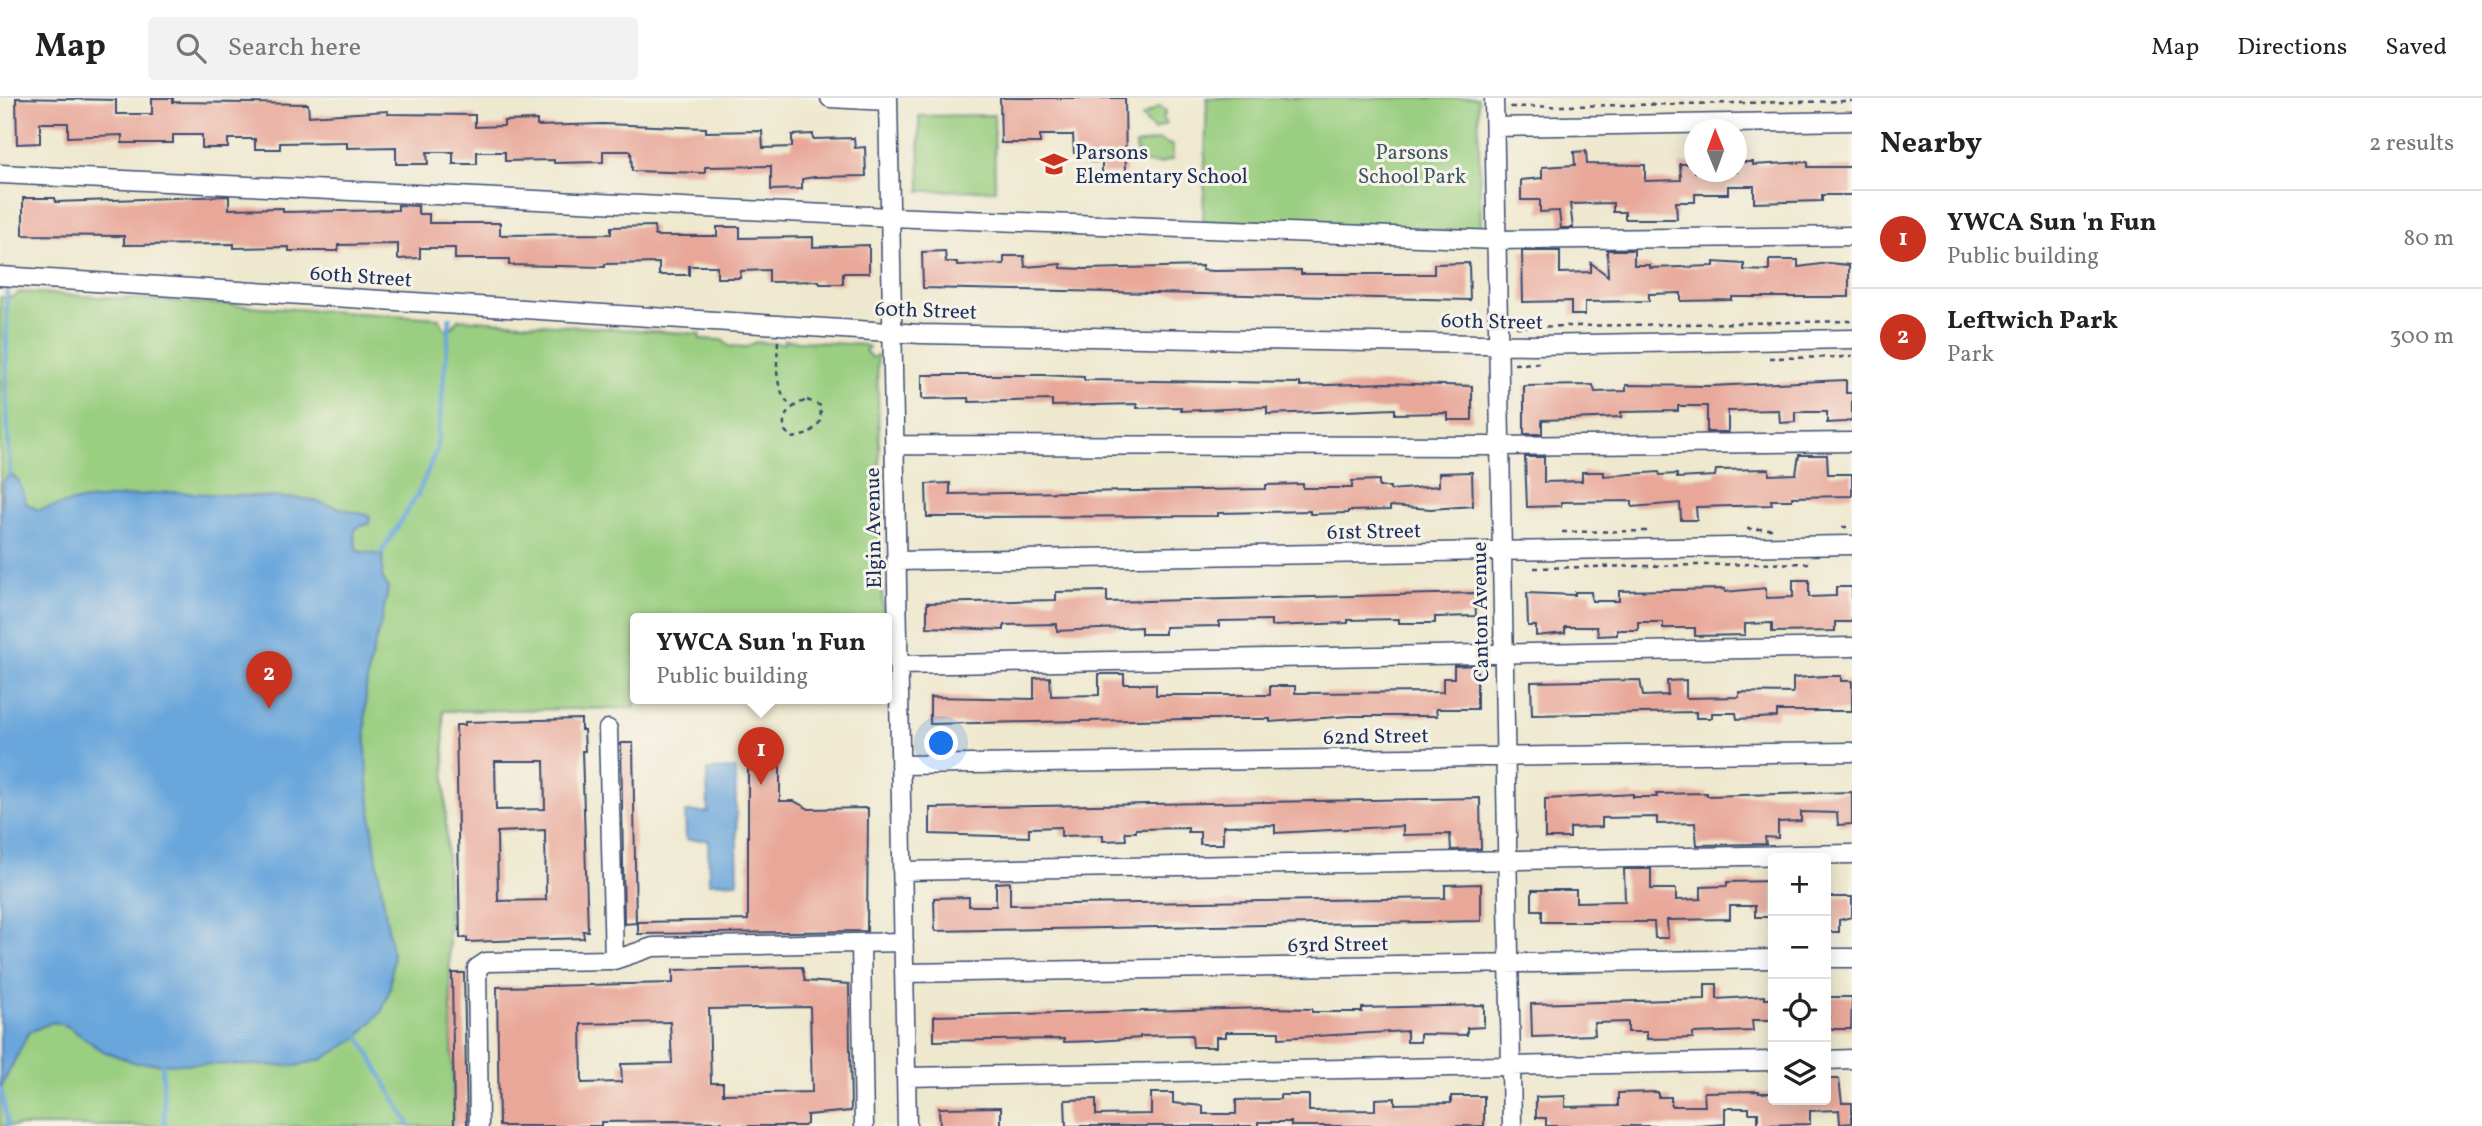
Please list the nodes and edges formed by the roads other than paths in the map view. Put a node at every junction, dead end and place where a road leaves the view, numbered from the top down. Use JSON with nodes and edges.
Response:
{"nodes":[{"id":1,"x":830,"y":98,"type":"edge"},
{"id":2,"x":888,"y":100,"type":"edge"},
{"id":3,"x":1495,"y":102,"type":"edge"},
{"id":4,"x":1852,"y":121,"type":"edge"},
{"id":5,"x":1495,"y":127,"type":"junction"},
{"id":6,"x":0,"y":174,"type":"edge"},
{"id":7,"x":890,"y":217,"type":"junction"},
{"id":8,"x":1852,"y":236,"type":"edge"},
{"id":9,"x":1497,"y":240,"type":"junction"},
{"id":10,"x":0,"y":276,"type":"edge"},
{"id":11,"x":892,"y":332,"type":"junction"},
{"id":12,"x":1498,"y":336,"type":"junction"},
{"id":13,"x":1852,"y":339,"type":"edge"},
{"id":14,"x":1852,"y":442,"type":"edge"},
{"id":15,"x":895,"y":445,"type":"junction"},
{"id":16,"x":1500,"y":446,"type":"junction"},
{"id":17,"x":1852,"y":545,"type":"edge"},
{"id":18,"x":1502,"y":552,"type":"junction"},
{"id":19,"x":897,"y":561,"type":"junction"},
{"id":20,"x":1852,"y":647,"type":"edge"},
{"id":21,"x":1503,"y":654,"type":"junction"},
{"id":22,"x":899,"y":666,"type":"junction"},
{"id":23,"x":608,"y":729,"type":"dead end"},
{"id":24,"x":1852,"y":752,"type":"edge"},
{"id":25,"x":1504,"y":757,"type":"junction"},
{"id":26,"x":900,"y":765,"type":"junction"},
{"id":27,"x":1852,"y":853,"type":"edge"},
{"id":28,"x":1507,"y":859,"type":"junction"},
{"id":29,"x":902,"y":871,"type":"junction"},
{"id":30,"x":904,"y":942,"type":"junction"},
{"id":31,"x":861,"y":943,"type":"junction"},
{"id":32,"x":1831,"y":958,"type":"edge"},
{"id":33,"x":1852,"y":958,"type":"edge"},
{"id":34,"x":1768,"y":959,"type":"edge"},
{"id":35,"x":614,"y":960,"type":"junction"},
{"id":36,"x":1509,"y":964,"type":"junction"},
{"id":37,"x":904,"y":973,"type":"junction"},
{"id":38,"x":1852,"y":1059,"type":"edge"},
{"id":39,"x":1831,"y":1060,"type":"edge"},
{"id":40,"x":1768,"y":1061,"type":"edge"},
{"id":41,"x":1511,"y":1065,"type":"junction"},
{"id":42,"x":906,"y":1077,"type":"junction"},
{"id":43,"x":479,"y":1126,"type":"edge"},
{"id":44,"x":864,"y":1126,"type":"edge"},
{"id":45,"x":907,"y":1126,"type":"edge"},
{"id":46,"x":1513,"y":1126,"type":"edge"}],
"edges":[{"from":1,"to":2,"type":"street"},
{"from":2,"to":7,"type":"street","name":"Elgin Avenue"},
{"from":3,"to":5,"type":"street","name":"Canton Avenue"},
{"from":4,"to":5,"type":"street"},
{"from":5,"to":9,"type":"street","name":"Canton Avenue"},
{"from":6,"to":7,"type":"street"},
{"from":7,"to":9,"type":"street"},
{"from":7,"to":11,"type":"street","name":"Elgin Avenue"},
{"from":8,"to":9,"type":"street"},
{"from":9,"to":12,"type":"street","name":"Canton Avenue"},
{"from":10,"to":11,"type":"street","name":"60th Street"},
{"from":11,"to":12,"type":"street","name":"60th Street"},
{"from":11,"to":15,"type":"street","name":"Elgin Avenue"},
{"from":12,"to":13,"type":"street","name":"60th Street"},
{"from":12,"to":16,"type":"street","name":"Canton Avenue"},
{"from":14,"to":16,"type":"street"},
{"from":15,"to":16,"type":"street"},
{"from":15,"to":19,"type":"street","name":"Elgin Avenue"},
{"from":16,"to":18,"type":"street","name":"Canton Avenue"},
{"from":17,"to":18,"type":"street","name":"61st Street"},
{"from":18,"to":19,"type":"street","name":"61st Street"},
{"from":18,"to":21,"type":"street","name":"Canton Avenue"},
{"from":19,"to":22,"type":"street","name":"Elgin Avenue"},
{"from":20,"to":21,"type":"street"},
{"from":21,"to":22,"type":"street"},
{"from":21,"to":25,"type":"street","name":"Canton Avenue"},
{"from":22,"to":26,"type":"street","name":"Elgin Avenue"},
{"from":23,"to":35,"type":"street"},
{"from":24,"to":25,"type":"street","name":"62nd Street"},
{"from":25,"to":26,"type":"street","name":"62nd Street"},
{"from":25,"to":28,"type":"street","name":"Canton Avenue"},
{"from":26,"to":29,"type":"street","name":"Elgin Avenue"},
{"from":27,"to":28,"type":"street"},
{"from":28,"to":29,"type":"street"},
{"from":28,"to":36,"type":"street","name":"Canton Avenue"},
{"from":29,"to":30,"type":"street","name":"Elgin Avenue"},
{"from":30,"to":31,"type":"street"},
{"from":30,"to":37,"type":"street","name":"Elgin Avenue"},
{"from":31,"to":35,"type":"street"},
{"from":31,"to":44,"type":"street"},
{"from":32,"to":33,"type":"street"},
{"from":34,"to":36,"type":"street","name":"63rd Street"},
{"from":35,"to":43,"type":"street"},
{"from":36,"to":37,"type":"street","name":"63rd Street"},
{"from":36,"to":41,"type":"street","name":"Canton Avenue"},
{"from":37,"to":42,"type":"street","name":"Elgin Avenue"},
{"from":38,"to":39,"type":"street"},
{"from":40,"to":41,"type":"street"},
{"from":41,"to":42,"type":"street"},
{"from":41,"to":46,"type":"street","name":"Canton Avenue"},
{"from":42,"to":45,"type":"street","name":"Elgin Avenue"}]}
